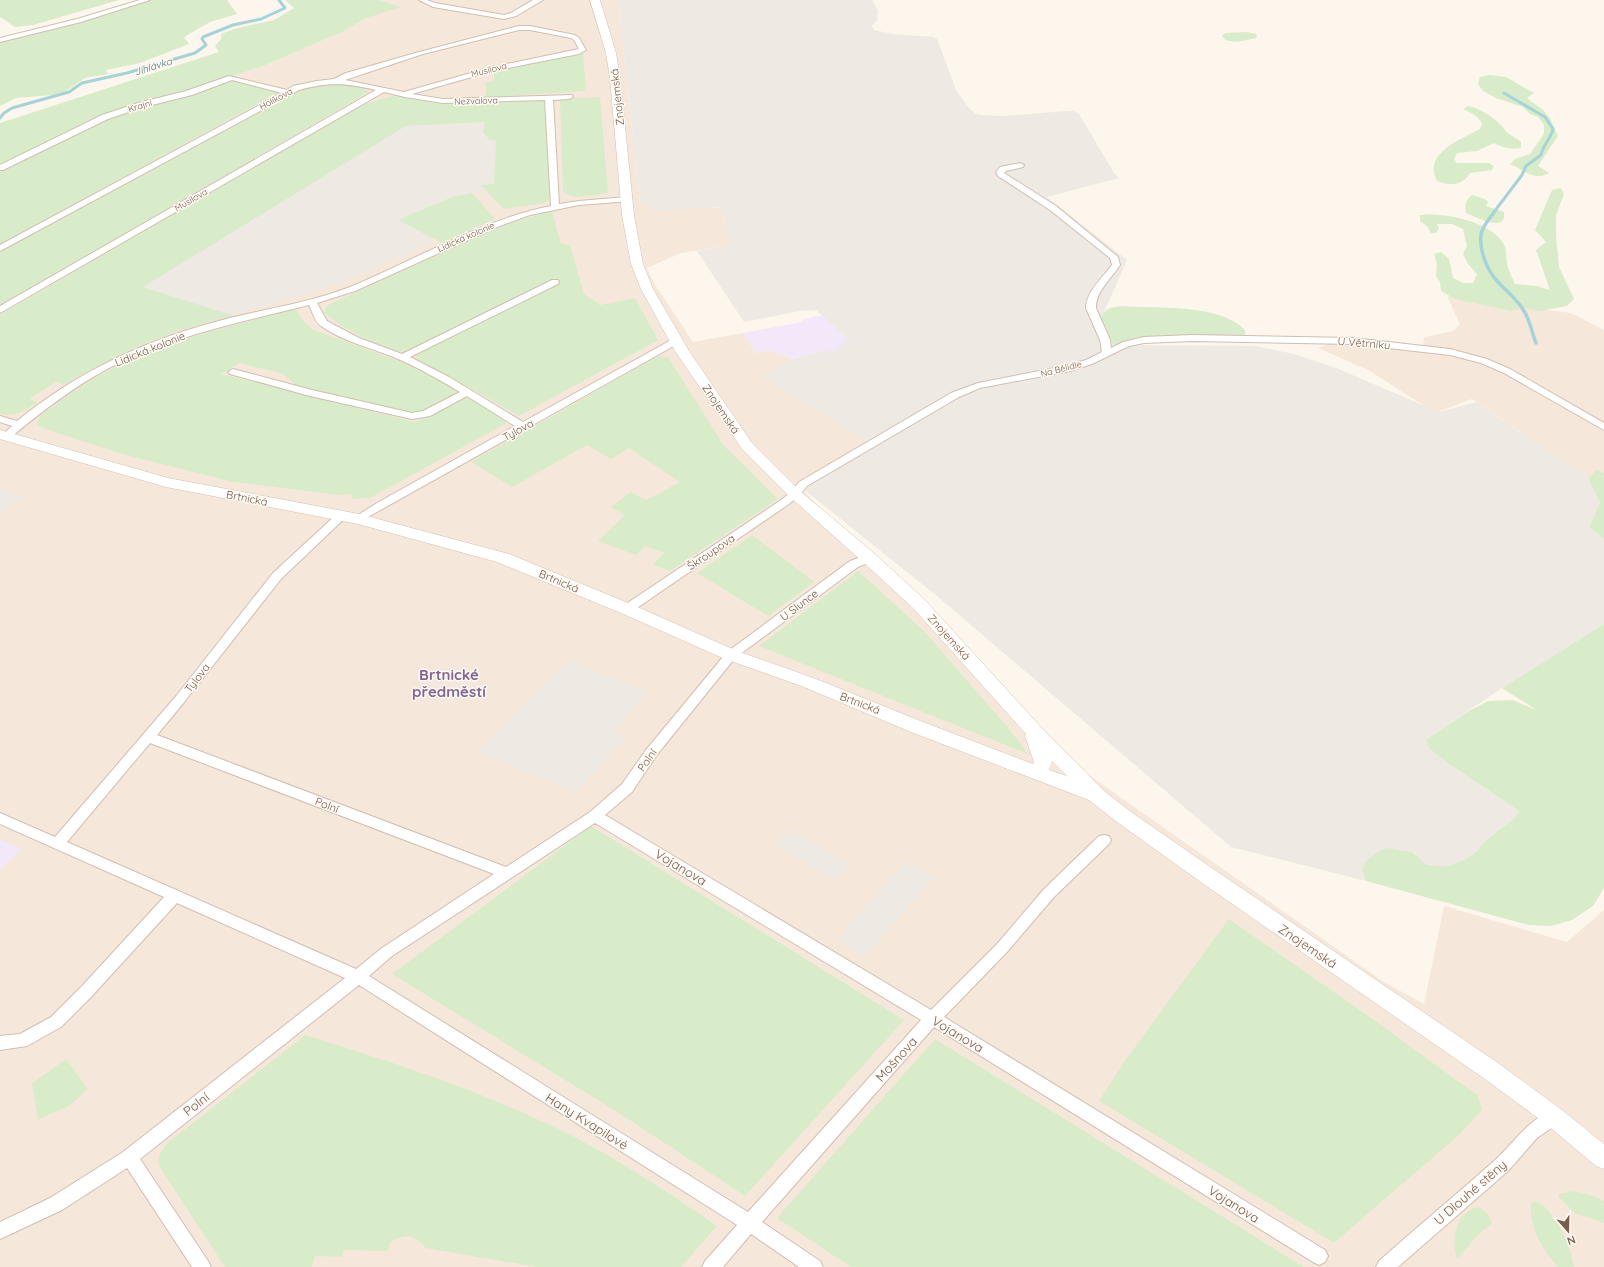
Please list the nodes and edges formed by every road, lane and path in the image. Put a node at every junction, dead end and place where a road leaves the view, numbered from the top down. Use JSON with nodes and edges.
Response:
{"nodes":[{"id":1,"x":147,"y":0,"type":"edge"},
{"id":2,"x":422,"y":0,"type":"edge"},
{"id":3,"x":540,"y":0,"type":"edge"},
{"id":4,"x":595,"y":0,"type":"edge"},
{"id":5,"x":577,"y":39,"type":"joint"},
{"id":6,"x":0,"y":40,"type":"edge"},
{"id":7,"x":336,"y":81,"type":"junction"},
{"id":8,"x":383,"y":90,"type":"junction"},
{"id":9,"x":288,"y":92,"type":"junction"},
{"id":10,"x":404,"y":94,"type":"junction"},
{"id":11,"x":569,"y":98,"type":"dead end"},
{"id":12,"x":549,"y":99,"type":"junction"},
{"id":13,"x":1020,"y":165,"type":"dead end"},
{"id":14,"x":0,"y":168,"type":"edge"},
{"id":15,"x":627,"y":199,"type":"junction"},
{"id":16,"x":555,"y":207,"type":"junction"},
{"id":17,"x":0,"y":248,"type":"edge"},
{"id":18,"x":556,"y":282,"type":"dead end"},
{"id":19,"x":312,"y":302,"type":"junction"},
{"id":20,"x":0,"y":310,"type":"edge"},
{"id":21,"x":676,"y":341,"type":"junction"},
{"id":22,"x":1107,"y":352,"type":"junction"},
{"id":23,"x":402,"y":357,"type":"junction"},
{"id":24,"x":233,"y":372,"type":"dead end"},
{"id":25,"x":468,"y":392,"type":"junction"},
{"id":26,"x":0,"y":419,"type":"edge"},
{"id":27,"x":19,"y":425,"type":"junction"},
{"id":28,"x":524,"y":427,"type":"junction"},
{"id":29,"x":1604,"y":428,"type":"edge"},
{"id":30,"x":3,"y":435,"type":"edge"},
{"id":31,"x":795,"y":494,"type":"junction"},
{"id":32,"x":342,"y":516,"type":"junction"},
{"id":33,"x":359,"y":519,"type":"junction"},
{"id":34,"x":869,"y":558,"type":"junction"},
{"id":35,"x":627,"y":610,"type":"junction"},
{"id":36,"x":731,"y":655,"type":"junction"},
{"id":37,"x":1024,"y":721,"type":"junction"},
{"id":38,"x":148,"y":737,"type":"junction"},
{"id":39,"x":1038,"y":773,"type":"junction"},
{"id":40,"x":1097,"y":796,"type":"junction"},
{"id":41,"x":596,"y":816,"type":"junction"},
{"id":42,"x":0,"y":818,"type":"edge"},
{"id":43,"x":1104,"y":840,"type":"dead end"},
{"id":44,"x":57,"y":844,"type":"junction"},
{"id":45,"x":506,"y":873,"type":"junction"},
{"id":46,"x":174,"y":896,"type":"junction"},
{"id":47,"x":358,"y":977,"type":"junction"},
{"id":48,"x":932,"y":1018,"type":"junction"},
{"id":49,"x":0,"y":1043,"type":"edge"},
{"id":50,"x":1554,"y":1117,"type":"junction"},
{"id":51,"x":129,"y":1157,"type":"junction"},
{"id":52,"x":1604,"y":1158,"type":"edge"},
{"id":53,"x":750,"y":1224,"type":"junction"},
{"id":54,"x":0,"y":1231,"type":"edge"},
{"id":55,"x":1319,"y":1256,"type":"dead end"},
{"id":56,"x":202,"y":1267,"type":"edge"},
{"id":57,"x":711,"y":1267,"type":"edge"},
{"id":58,"x":814,"y":1267,"type":"edge"},
{"id":59,"x":1385,"y":1267,"type":"edge"}],
"edges":[{"from":1,"to":6,"type":"street"},
{"from":2,"to":3,"type":"street"},
{"from":4,"to":15,"type":"main road","name":"Znojemská"},
{"from":5,"to":7,"type":"street","name":"Holíkova"},
{"from":5,"to":10,"type":"street","name":"Musilova"},
{"from":7,"to":8,"type":"street","name":"Musilova"},
{"from":7,"to":9,"type":"street","name":"Holíkova"},
{"from":8,"to":10,"type":"street","name":"Musilova"},
{"from":8,"to":20,"type":"street","name":"Musilova"},
{"from":9,"to":14,"type":"street","name":"Krajní"},
{"from":9,"to":17,"type":"street","name":"Holíkova"},
{"from":10,"to":12,"type":"street","name":"Nezvalova"},
{"from":11,"to":12,"type":"street","name":"Nezvalova"},
{"from":12,"to":16,"type":"street"},
{"from":13,"to":22,"type":"street"},
{"from":15,"to":16,"type":"street","name":"Lidická kolonie"},
{"from":15,"to":21,"type":"main road","name":"Znojemská"},
{"from":16,"to":19,"type":"street","name":"Lidická kolonie"},
{"from":18,"to":23,"type":"street"},
{"from":19,"to":23,"type":"street"},
{"from":19,"to":27,"type":"street","name":"Lidická kolonie"},
{"from":21,"to":28,"type":"street","name":"Tylova"},
{"from":21,"to":31,"type":"main road","name":"Znojemská"},
{"from":22,"to":29,"type":"street","name":"U Větrníku"},
{"from":22,"to":31,"type":"street","name":"Na Bělidle"},
{"from":23,"to":25,"type":"street"},
{"from":24,"to":25,"type":"street"},
{"from":25,"to":28,"type":"street"},
{"from":26,"to":27,"type":"street"},
{"from":27,"to":30,"type":"street","name":"Lidická kolonie"},
{"from":28,"to":33,"type":"street","name":"Tylova"},
{"from":30,"to":32,"type":"main road","name":"Brtnická"},
{"from":31,"to":34,"type":"main road","name":"Znojemská"},
{"from":31,"to":35,"type":"street","name":"Škroupova"},
{"from":32,"to":33,"type":"main road","name":"Brtnická"},
{"from":32,"to":38,"type":"street","name":"Tylova"},
{"from":33,"to":35,"type":"main road","name":"Brtnická"},
{"from":34,"to":36,"type":"street","name":"U Slunce"},
{"from":34,"to":37,"type":"main road","name":"Znojemská"},
{"from":35,"to":36,"type":"main road","name":"Brtnická"},
{"from":36,"to":39,"type":"main road","name":"Brtnická"},
{"from":36,"to":41,"type":"street","name":"Polní"},
{"from":37,"to":39,"type":"main road","name":"Znojemská"},
{"from":37,"to":40,"type":"main road","name":"Znojemská"},
{"from":38,"to":44,"type":"street","name":"Tylova"},
{"from":38,"to":45,"type":"street","name":"Polní"},
{"from":39,"to":40,"type":"main road","name":"Brtnická"},
{"from":40,"to":50,"type":"main road","name":"Znojemská"},
{"from":41,"to":45,"type":"street","name":"Polní"},
{"from":41,"to":48,"type":"street","name":"Vojanova"},
{"from":42,"to":44,"type":"street"},
{"from":43,"to":48,"type":"street","name":"Mošnova"},
{"from":44,"to":46,"type":"street"},
{"from":45,"to":47,"type":"street","name":"Polní"},
{"from":46,"to":47,"type":"street"},
{"from":46,"to":49,"type":"street"},
{"from":47,"to":51,"type":"street","name":"Polní"},
{"from":47,"to":53,"type":"street","name":"Hany Kvapilové"},
{"from":48,"to":53,"type":"street","name":"Mošnova"},
{"from":48,"to":55,"type":"street","name":"Vojanova"},
{"from":50,"to":52,"type":"main road","name":"Znojemská"},
{"from":50,"to":59,"type":"street","name":"U Dlouhé stěny"},
{"from":51,"to":54,"type":"street","name":"Polní"},
{"from":51,"to":56,"type":"street"},
{"from":53,"to":57,"type":"street","name":"Mošnova"},
{"from":53,"to":58,"type":"street","name":"Hany Kvapilové"}]}
